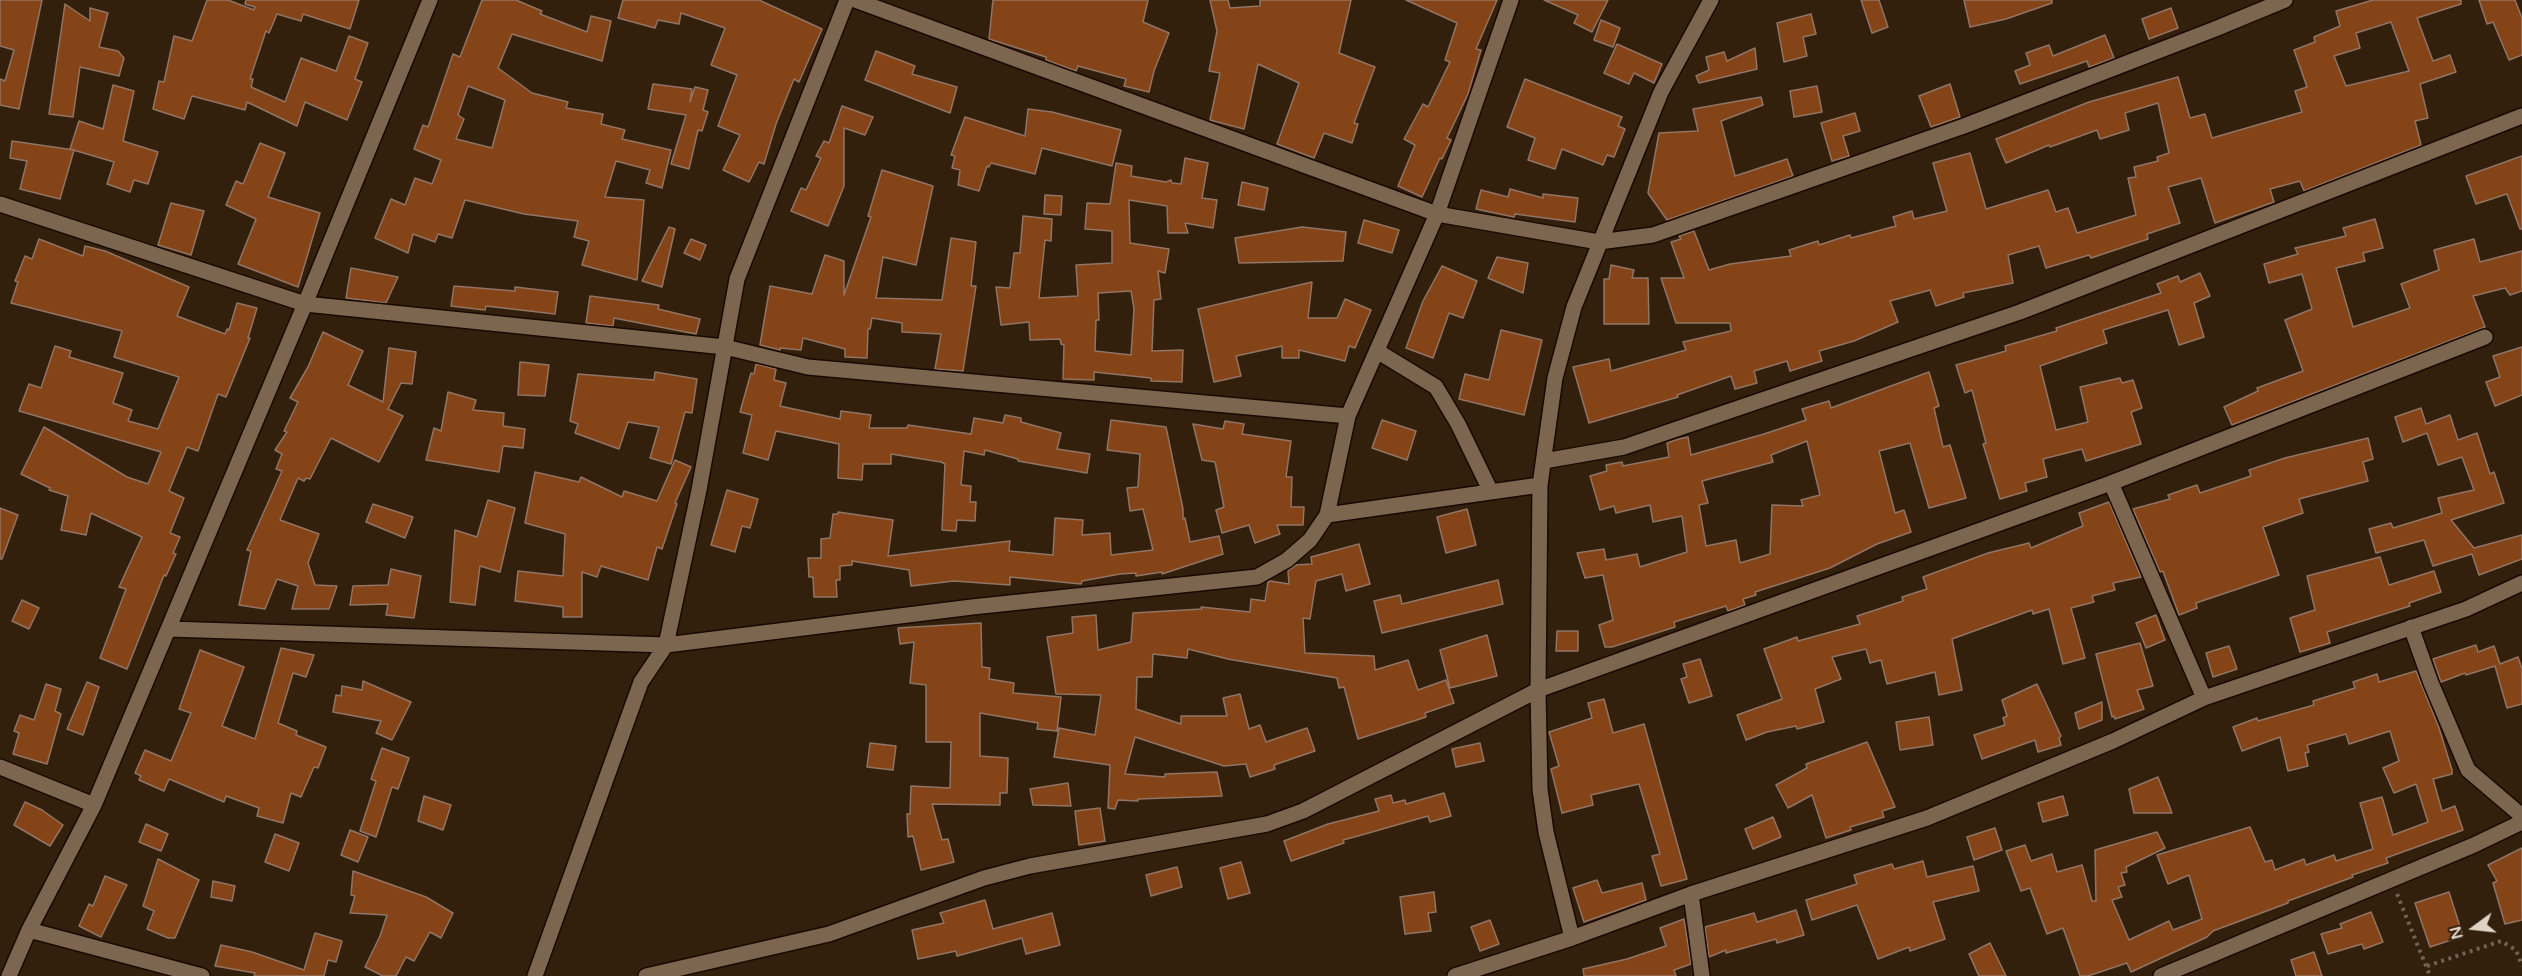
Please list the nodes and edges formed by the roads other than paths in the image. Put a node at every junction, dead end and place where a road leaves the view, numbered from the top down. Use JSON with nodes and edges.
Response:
{"nodes":[{"id":1,"x":430,"y":0,"type":"edge"},
{"id":2,"x":847,"y":0,"type":"edge"},
{"id":3,"x":855,"y":0,"type":"edge"},
{"id":4,"x":1511,"y":0,"type":"edge"},
{"id":5,"x":1711,"y":0,"type":"edge"},
{"id":6,"x":2284,"y":0,"type":"edge"},
{"id":7,"x":2522,"y":116,"type":"edge"},
{"id":8,"x":0,"y":204,"type":"edge"},
{"id":9,"x":1437,"y":214,"type":"junction"},
{"id":10,"x":1599,"y":242,"type":"junction"},
{"id":11,"x":305,"y":304,"type":"junction"},
{"id":12,"x":2485,"y":337,"type":"dead end"},
{"id":13,"x":725,"y":347,"type":"junction"},
{"id":14,"x":1377,"y":351,"type":"junction"},
{"id":15,"x":1348,"y":416,"type":"junction"},
{"id":16,"x":1544,"y":461,"type":"junction"},
{"id":17,"x":2110,"y":483,"type":"junction"},
{"id":18,"x":1540,"y":485,"type":"junction"},
{"id":19,"x":1491,"y":492,"type":"junction"},
{"id":20,"x":1327,"y":515,"type":"junction"},
{"id":21,"x":2522,"y":583,"type":"edge"},
{"id":22,"x":2411,"y":627,"type":"junction"},
{"id":23,"x":169,"y":629,"type":"junction"},
{"id":24,"x":666,"y":645,"type":"junction"},
{"id":25,"x":1538,"y":690,"type":"junction"},
{"id":26,"x":2204,"y":698,"type":"junction"},
{"id":27,"x":0,"y":767,"type":"edge"},
{"id":28,"x":94,"y":805,"type":"junction"},
{"id":29,"x":2522,"y":816,"type":"edge"},
{"id":30,"x":2522,"y":822,"type":"edge"},
{"id":31,"x":1690,"y":894,"type":"junction"},
{"id":32,"x":29,"y":930,"type":"junction"},
{"id":33,"x":1572,"y":938,"type":"junction"},
{"id":34,"x":9,"y":976,"type":"edge"},
{"id":35,"x":202,"y":976,"type":"edge"},
{"id":36,"x":535,"y":976,"type":"edge"},
{"id":37,"x":646,"y":976,"type":"edge"},
{"id":38,"x":1455,"y":976,"type":"edge"},
{"id":39,"x":1702,"y":976,"type":"edge"},
{"id":40,"x":2161,"y":976,"type":"edge"}],
"edges":[{"from":1,"to":11,"type":"street"},
{"from":2,"to":13,"type":"street"},
{"from":3,"to":9,"type":"street"},
{"from":4,"to":9,"type":"street"},
{"from":5,"to":10,"type":"street"},
{"from":6,"to":10,"type":"street"},
{"from":7,"to":16,"type":"street"},
{"from":8,"to":11,"type":"street"},
{"from":9,"to":10,"type":"street"},
{"from":9,"to":14,"type":"street"},
{"from":10,"to":16,"type":"street"},
{"from":11,"to":13,"type":"street"},
{"from":11,"to":23,"type":"street"},
{"from":12,"to":17,"type":"street"},
{"from":13,"to":15,"type":"street"},
{"from":13,"to":24,"type":"street"},
{"from":14,"to":15,"type":"street"},
{"from":14,"to":19,"type":"street"},
{"from":15,"to":20,"type":"street"},
{"from":16,"to":18,"type":"street"},
{"from":17,"to":25,"type":"street"},
{"from":17,"to":26,"type":"street"},
{"from":18,"to":19,"type":"street"},
{"from":18,"to":25,"type":"street"},
{"from":19,"to":20,"type":"street"},
{"from":20,"to":24,"type":"street"},
{"from":21,"to":22,"type":"street"},
{"from":22,"to":26,"type":"street"},
{"from":22,"to":29,"type":"street"},
{"from":23,"to":24,"type":"street"},
{"from":23,"to":28,"type":"street"},
{"from":24,"to":36,"type":"street"},
{"from":25,"to":33,"type":"street"},
{"from":25,"to":37,"type":"street"},
{"from":26,"to":31,"type":"street"},
{"from":27,"to":28,"type":"street"},
{"from":28,"to":32,"type":"street"},
{"from":30,"to":40,"type":"street"},
{"from":31,"to":33,"type":"street"},
{"from":31,"to":39,"type":"street"},
{"from":32,"to":34,"type":"street"},
{"from":32,"to":35,"type":"street"},
{"from":33,"to":38,"type":"street"}]}
